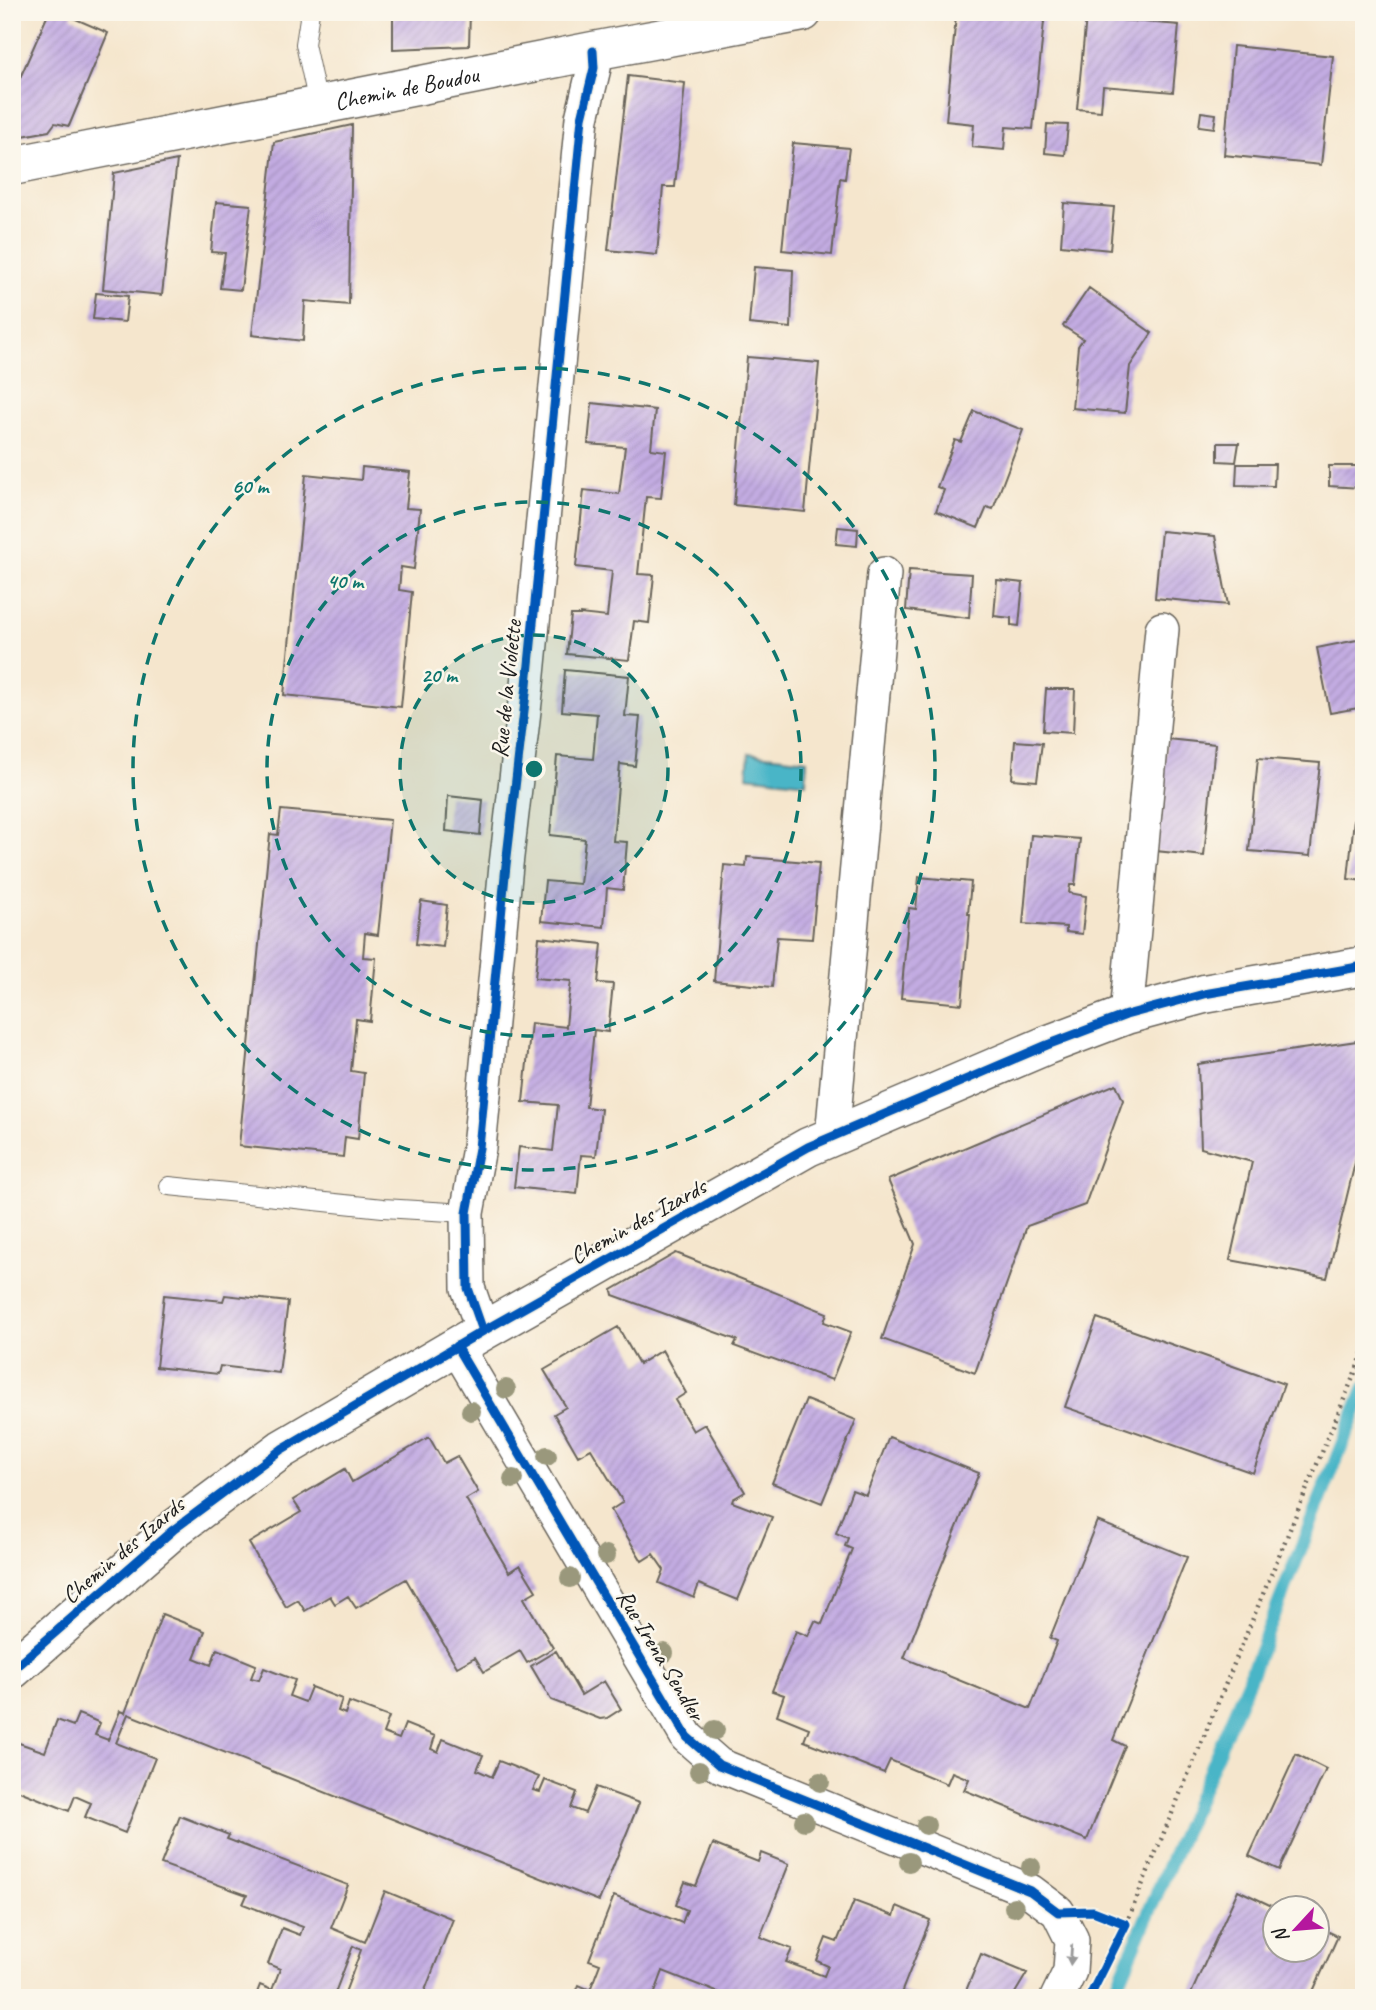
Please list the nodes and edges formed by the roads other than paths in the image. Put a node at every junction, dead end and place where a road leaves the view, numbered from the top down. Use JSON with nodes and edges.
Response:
{"nodes":[{"id":1,"x":310,"y":12,"type":"edge"},
{"id":2,"x":803,"y":12,"type":"edge"},
{"id":3,"x":593,"y":51,"type":"junction"},
{"id":4,"x":318,"y":104,"type":"junction"},
{"id":5,"x":12,"y":166,"type":"edge"},
{"id":6,"x":884,"y":573,"type":"dead end"},
{"id":7,"x":1162,"y":629,"type":"dead end"},
{"id":8,"x":1364,"y":966,"type":"edge"},
{"id":9,"x":1126,"y":1015,"type":"junction"},
{"id":10,"x":832,"y":1137,"type":"junction"},
{"id":11,"x":169,"y":1186,"type":"dead end"},
{"id":12,"x":467,"y":1213,"type":"junction"},
{"id":13,"x":470,"y":1338,"type":"junction"},
{"id":14,"x":12,"y":1670,"type":"edge"},
{"id":15,"x":1057,"y":1998,"type":"edge"}],
"edges":[{"from":1,"to":4,"type":"lane"},
{"from":2,"to":3,"type":"street","name":"Chemin de Boudou"},
{"from":3,"to":4,"type":"street","name":"Chemin de Boudou"},
{"from":3,"to":12,"type":"street","name":"Rue de la Violette"},
{"from":4,"to":5,"type":"street","name":"Chemin de Boudou"},
{"from":6,"to":10,"type":"street"},
{"from":7,"to":9,"type":"street"},
{"from":8,"to":9,"type":"street","name":"Chemin des Izards"},
{"from":9,"to":10,"type":"street","name":"Chemin des Izards"},
{"from":10,"to":13,"type":"street","name":"Chemin des Izards"},
{"from":11,"to":12,"type":"lane"},
{"from":12,"to":13,"type":"street","name":"Rue de la Violette"},
{"from":13,"to":14,"type":"street","name":"Chemin des Izards"},
{"from":13,"to":15,"type":"street","name":"Rue Irena Sendler","one_way":true}]}
